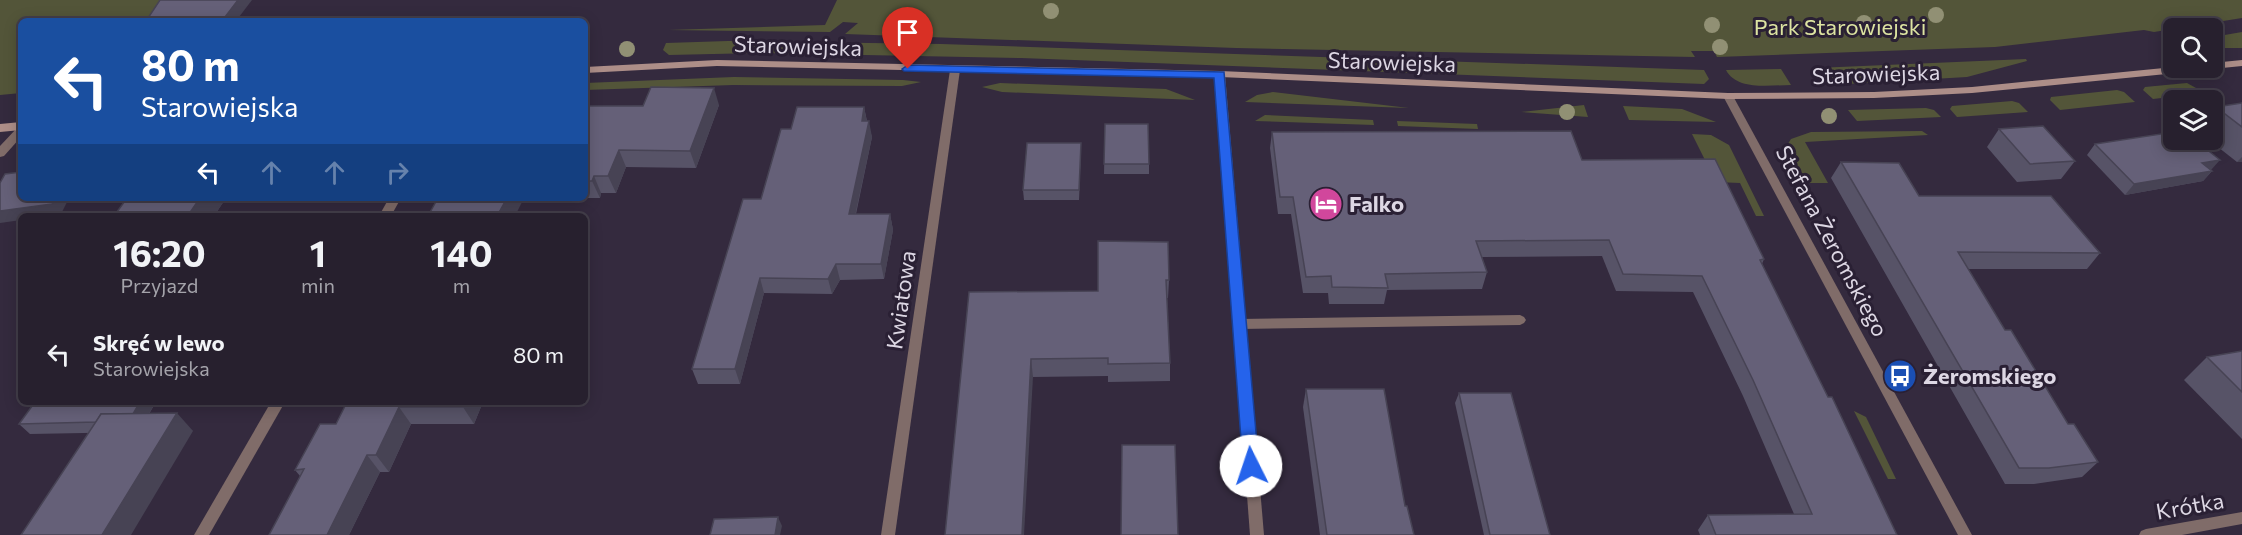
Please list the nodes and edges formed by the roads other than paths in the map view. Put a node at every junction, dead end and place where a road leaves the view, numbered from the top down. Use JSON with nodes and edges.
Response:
{"nodes":[{"id":1,"x":2242,"y":63,"type":"edge"},
{"id":2,"x":2223,"y":65,"type":"edge"},
{"id":3,"x":588,"y":70,"type":"edge"},
{"id":4,"x":955,"y":70,"type":"junction"},
{"id":5,"x":2163,"y":71,"type":"edge"},
{"id":6,"x":1220,"y":74,"type":"junction"},
{"id":7,"x":1728,"y":96,"type":"junction"},
{"id":8,"x":0,"y":128,"type":"edge"},
{"id":9,"x":18,"y":128,"type":"edge"},
{"id":10,"x":18,"y":132,"type":"edge"},
{"id":11,"x":0,"y":153,"type":"edge"},
{"id":12,"x":1520,"y":320,"type":"dead end"},
{"id":13,"x":1240,"y":324,"type":"junction"},
{"id":14,"x":276,"y":405,"type":"edge"},
{"id":15,"x":2242,"y":518,"type":"edge"},
{"id":16,"x":201,"y":535,"type":"edge"},
{"id":17,"x":888,"y":535,"type":"edge"},
{"id":18,"x":1257,"y":535,"type":"edge"},
{"id":19,"x":1965,"y":535,"type":"edge"},
{"id":20,"x":2146,"y":535,"type":"edge"}],
"edges":[{"from":1,"to":2,"type":"main road"},
{"from":3,"to":4,"type":"main road","name":"Starowiejska"},
{"from":4,"to":6,"type":"main road","name":"Starowiejska"},
{"from":4,"to":17,"type":"street","name":"Kwiatowa"},
{"from":5,"to":7,"type":"main road","name":"Starowiejska"},
{"from":6,"to":7,"type":"main road","name":"Starowiejska"},
{"from":6,"to":13,"type":"street"},
{"from":7,"to":19,"type":"street","name":"Stefana Żeromskiego"},
{"from":8,"to":9,"type":"main road"},
{"from":10,"to":11,"type":"street"},
{"from":12,"to":13,"type":"street"},
{"from":13,"to":18,"type":"street"},
{"from":14,"to":16,"type":"street"},
{"from":15,"to":20,"type":"street","name":"Krótka"}]}
